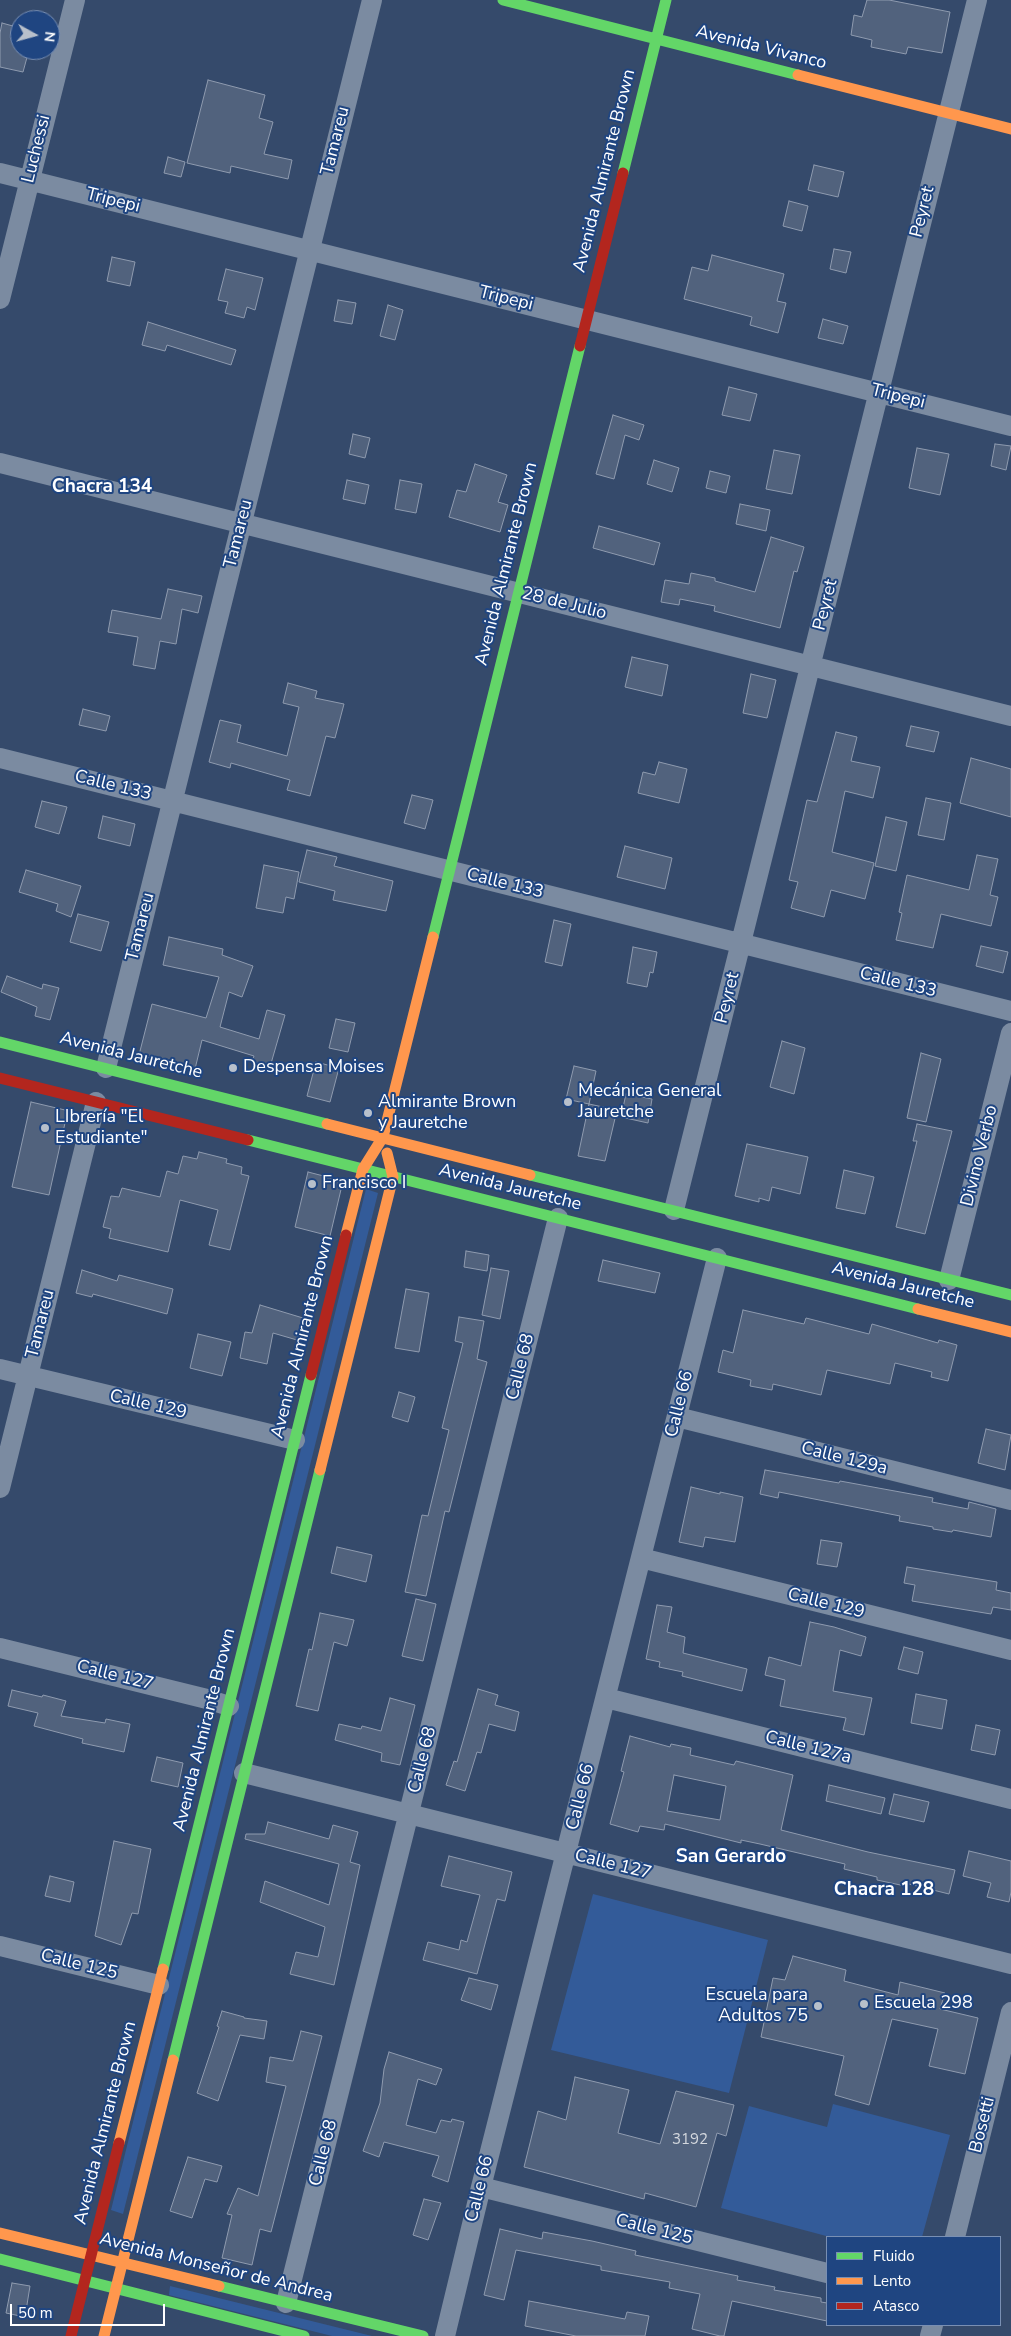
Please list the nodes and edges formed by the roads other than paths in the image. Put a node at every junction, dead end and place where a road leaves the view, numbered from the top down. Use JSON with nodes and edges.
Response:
{"nodes":[{"id":1,"x":75,"y":0,"type":"edge"},
{"id":2,"x":372,"y":0,"type":"edge"},
{"id":3,"x":503,"y":0,"type":"edge"},
{"id":4,"x":666,"y":0,"type":"edge"},
{"id":5,"x":977,"y":0,"type":"edge"},
{"id":6,"x":656,"y":40,"type":"junction"},
{"id":7,"x":948,"y":114,"type":"junction"},
{"id":8,"x":1011,"y":129,"type":"edge"},
{"id":9,"x":0,"y":172,"type":"edge"},
{"id":10,"x":30,"y":180,"type":"junction"},
{"id":11,"x":308,"y":250,"type":"junction"},
{"id":12,"x":0,"y":299,"type":"edge"},
{"id":13,"x":586,"y":319,"type":"junction"},
{"id":14,"x":877,"y":392,"type":"junction"},
{"id":15,"x":1011,"y":426,"type":"edge"},
{"id":16,"x":0,"y":463,"type":"edge"},
{"id":17,"x":242,"y":523,"type":"junction"},
{"id":18,"x":518,"y":592,"type":"junction"},
{"id":19,"x":811,"y":666,"type":"junction"},
{"id":20,"x":1011,"y":716,"type":"edge"},
{"id":21,"x":0,"y":758,"type":"edge"},
{"id":22,"x":172,"y":801,"type":"junction"},
{"id":23,"x":449,"y":870,"type":"junction"},
{"id":24,"x":741,"y":944,"type":"junction"},
{"id":25,"x":1011,"y":1011,"type":"edge"},
{"id":26,"x":1011,"y":1033,"type":"edge"},
{"id":27,"x":0,"y":1042,"type":"edge"},
{"id":28,"x":106,"y":1068,"type":"junction"},
{"id":29,"x":0,"y":1078,"type":"edge"},
{"id":30,"x":96,"y":1102,"type":"junction"},
{"id":31,"x":383,"y":1137,"type":"junction"},
{"id":32,"x":362,"y":1169,"type":"junction"},
{"id":33,"x":393,"y":1177,"type":"junction"},
{"id":34,"x":674,"y":1210,"type":"junction"},
{"id":35,"x":558,"y":1218,"type":"junction"},
{"id":36,"x":717,"y":1258,"type":"junction"},
{"id":37,"x":950,"y":1280,"type":"junction"},
{"id":38,"x":1011,"y":1295,"type":"edge"},
{"id":39,"x":1011,"y":1332,"type":"edge"},
{"id":40,"x":0,"y":1369,"type":"edge"},
{"id":41,"x":28,"y":1376,"type":"junction"},
{"id":42,"x":677,"y":1417,"type":"junction"},
{"id":43,"x":295,"y":1440,"type":"junction"},
{"id":44,"x":0,"y":1488,"type":"edge"},
{"id":45,"x":1011,"y":1500,"type":"edge"},
{"id":46,"x":641,"y":1558,"type":"junction"},
{"id":47,"x":0,"y":1648,"type":"edge"},
{"id":48,"x":1011,"y":1650,"type":"edge"},
{"id":49,"x":606,"y":1698,"type":"junction"},
{"id":50,"x":229,"y":1706,"type":"junction"},
{"id":51,"x":244,"y":1773,"type":"junction"},
{"id":52,"x":1011,"y":1799,"type":"edge"},
{"id":53,"x":410,"y":1815,"type":"junction"},
{"id":54,"x":566,"y":1854,"type":"junction"},
{"id":55,"x":0,"y":1946,"type":"edge"},
{"id":56,"x":1011,"y":1964,"type":"edge"},
{"id":57,"x":159,"y":1985,"type":"junction"},
{"id":58,"x":1011,"y":2012,"type":"edge"},
{"id":59,"x":480,"y":2188,"type":"junction"},
{"id":60,"x":0,"y":2233,"type":"edge"},
{"id":61,"x":954,"y":2236,"type":"edge"},
{"id":62,"x":91,"y":2255,"type":"junction"},
{"id":63,"x":0,"y":2259,"type":"edge"},
{"id":64,"x":122,"y":2263,"type":"junction"},
{"id":65,"x":826,"y":2273,"type":"edge"},
{"id":66,"x":85,"y":2280,"type":"junction"},
{"id":67,"x":116,"y":2288,"type":"junction"},
{"id":68,"x":286,"y":2302,"type":"junction"},
{"id":69,"x":71,"y":2336,"type":"edge"},
{"id":70,"x":104,"y":2336,"type":"edge"},
{"id":71,"x":304,"y":2336,"type":"edge"},
{"id":72,"x":423,"y":2336,"type":"edge"},
{"id":73,"x":445,"y":2336,"type":"edge"}],
"edges":[{"from":1,"to":10,"type":"street","name":"Luchessi"},
{"from":2,"to":11,"type":"street","name":"Tamareu"},
{"from":3,"to":6,"type":"main road","name":"Avenida Vivanco"},
{"from":4,"to":6,"type":"main road","name":"Avenida Almirante Brown"},
{"from":5,"to":7,"type":"street","name":"Peyret"},
{"from":6,"to":7,"type":"main road","name":"Avenida Vivanco"},
{"from":6,"to":13,"type":"main road","name":"Avenida Almirante Brown"},
{"from":7,"to":8,"type":"main road","name":"Avenida Vivanco"},
{"from":7,"to":14,"type":"street","name":"Peyret"},
{"from":9,"to":10,"type":"street","name":"Tripepi"},
{"from":10,"to":11,"type":"street","name":"Tripepi"},
{"from":10,"to":12,"type":"street","name":"Luchessi"},
{"from":11,"to":13,"type":"street","name":"Tripepi"},
{"from":11,"to":17,"type":"street","name":"Tamareu"},
{"from":13,"to":14,"type":"street","name":"Tripepi"},
{"from":13,"to":18,"type":"main road","name":"Avenida Almirante Brown"},
{"from":14,"to":15,"type":"street","name":"Tripepi"},
{"from":14,"to":19,"type":"street","name":"Peyret"},
{"from":16,"to":17,"type":"street","name":"28 de Julio"},
{"from":17,"to":18,"type":"street","name":"28 de Julio"},
{"from":17,"to":22,"type":"street","name":"Tamareu"},
{"from":18,"to":19,"type":"street","name":"28 de Julio"},
{"from":18,"to":23,"type":"main road","name":"Avenida Almirante Brown"},
{"from":19,"to":20,"type":"street","name":"28 de Julio"},
{"from":19,"to":24,"type":"street","name":"Peyret"},
{"from":21,"to":22,"type":"street","name":"Calle 133"},
{"from":22,"to":23,"type":"street","name":"Calle 133"},
{"from":22,"to":28,"type":"street","name":"Tamareu"},
{"from":23,"to":24,"type":"street","name":"Calle 133"},
{"from":23,"to":31,"type":"main road","name":"Avenida Almirante Brown"},
{"from":24,"to":25,"type":"street","name":"Calle 133"},
{"from":24,"to":34,"type":"street","name":"Peyret"},
{"from":26,"to":37,"type":"street","name":"Divino Verbo"},
{"from":27,"to":28,"type":"main road","name":"Avenida Jauretche"},
{"from":28,"to":31,"type":"main road","name":"Avenida Jauretche"},
{"from":29,"to":30,"type":"main road","name":"Avenida Jauretche"},
{"from":30,"to":32,"type":"main road","name":"Avenida Jauretche"},
{"from":30,"to":41,"type":"street","name":"Tamareu"},
{"from":31,"to":32,"type":"main road","name":"Avenida Almirante Brown"},
{"from":31,"to":33,"type":"main road","name":"Avenida Almirante Brown"},
{"from":31,"to":34,"type":"main road","name":"Avenida Jauretche"},
{"from":32,"to":33,"type":"main road","name":"Avenida Jauretche"},
{"from":32,"to":43,"type":"main road","name":"Avenida Almirante Brown"},
{"from":33,"to":35,"type":"main road","name":"Avenida Jauretche"},
{"from":33,"to":51,"type":"main road","name":"Avenida Almirante Brown"},
{"from":34,"to":37,"type":"main road","name":"Avenida Jauretche"},
{"from":35,"to":36,"type":"main road","name":"Avenida Jauretche"},
{"from":35,"to":53,"type":"street","name":"Calle 68"},
{"from":36,"to":39,"type":"main road","name":"Avenida Jauretche"},
{"from":36,"to":42,"type":"street","name":"Calle 66"},
{"from":37,"to":38,"type":"main road","name":"Avenida Jauretche"},
{"from":40,"to":41,"type":"street","name":"Calle 129"},
{"from":41,"to":43,"type":"street","name":"Calle 129"},
{"from":41,"to":44,"type":"street","name":"Tamareu"},
{"from":42,"to":45,"type":"street","name":"Calle 129a"},
{"from":42,"to":46,"type":"street","name":"Calle 66"},
{"from":43,"to":50,"type":"main road","name":"Avenida Almirante Brown"},
{"from":46,"to":48,"type":"street","name":"Calle 129"},
{"from":46,"to":49,"type":"street","name":"Calle 66"},
{"from":47,"to":50,"type":"street","name":"Calle 127"},
{"from":49,"to":52,"type":"street","name":"Calle 127a"},
{"from":49,"to":54,"type":"street","name":"Calle 66"},
{"from":50,"to":57,"type":"main road","name":"Avenida Almirante Brown"},
{"from":51,"to":53,"type":"street","name":"Calle 127"},
{"from":51,"to":64,"type":"main road","name":"Avenida Almirante Brown"},
{"from":53,"to":54,"type":"street","name":"Calle 127"},
{"from":53,"to":68,"type":"street","name":"Calle 68"},
{"from":54,"to":56,"type":"street","name":"Calle 127"},
{"from":54,"to":59,"type":"street","name":"Calle 66"},
{"from":55,"to":57,"type":"street","name":"Calle 125"},
{"from":57,"to":62,"type":"main road","name":"Avenida Almirante Brown"},
{"from":58,"to":61,"type":"street","name":"Bosetti"},
{"from":59,"to":65,"type":"street","name":"Calle 125"},
{"from":59,"to":73,"type":"street","name":"Calle 66"},
{"from":60,"to":62,"type":"main road","name":"Avenida Monseñor de Andrea"},
{"from":62,"to":64,"type":"main road","name":"Avenida Monseñor de Andrea"},
{"from":62,"to":66,"type":"main road","name":"Avenida Almirante Brown"},
{"from":63,"to":66,"type":"main road"},
{"from":64,"to":67,"type":"main road","name":"Avenida Almirante Brown"},
{"from":64,"to":68,"type":"main road","name":"Avenida Monseñor de Andrea"},
{"from":66,"to":67,"type":"main road"},
{"from":66,"to":69,"type":"main road","name":"Avenida Almirante Brown"},
{"from":67,"to":70,"type":"main road","name":"Avenida Almirante Brown"},
{"from":67,"to":71,"type":"main road"},
{"from":68,"to":72,"type":"main road","name":"Avenida Monseñor de Andrea"}]}
